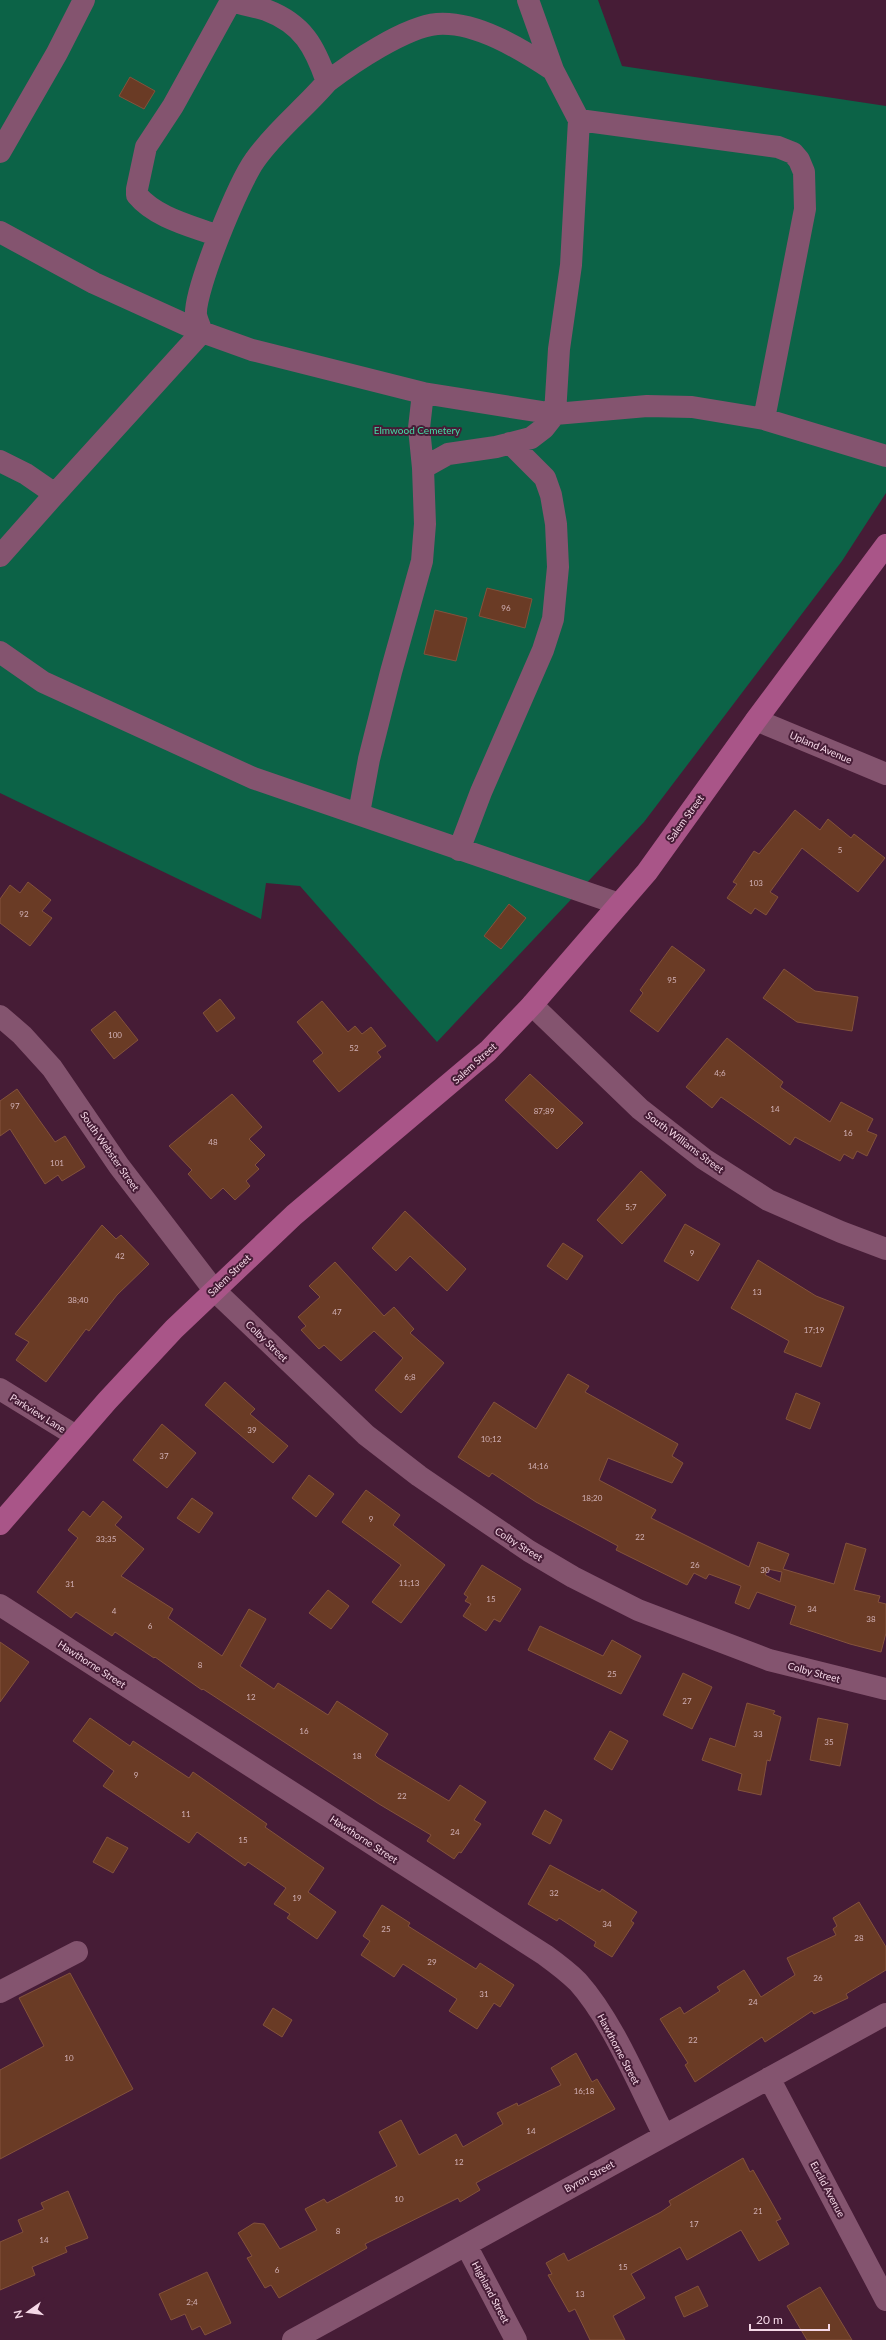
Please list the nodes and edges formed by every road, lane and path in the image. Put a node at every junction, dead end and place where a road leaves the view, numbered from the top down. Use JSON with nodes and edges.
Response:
{"nodes":[{"id":1,"x":84,"y":0,"type":"edge"},
{"id":2,"x":231,"y":0,"type":"edge"},
{"id":3,"x":528,"y":0,"type":"edge"},
{"id":4,"x":552,"y":70,"type":"junction"},
{"id":5,"x":327,"y":82,"type":"junction"},
{"id":6,"x":579,"y":120,"type":"junction"},
{"id":7,"x":0,"y":152,"type":"edge"},
{"id":8,"x":0,"y":232,"type":"edge"},
{"id":9,"x":218,"y":236,"type":"junction"},
{"id":10,"x":202,"y":332,"type":"junction"},
{"id":11,"x":423,"y":393,"type":"junction"},
{"id":12,"x":555,"y":414,"type":"junction"},
{"id":13,"x":764,"y":419,"type":"junction"},
{"id":14,"x":510,"y":443,"type":"junction"},
{"id":15,"x":886,"y":456,"type":"edge"},
{"id":16,"x":0,"y":460,"type":"edge"},
{"id":17,"x":423,"y":468,"type":"junction"},
{"id":18,"x":55,"y":494,"type":"junction"},
{"id":19,"x":886,"y":545,"type":"edge"},
{"id":20,"x":0,"y":556,"type":"edge"},
{"id":21,"x":0,"y":652,"type":"edge"},
{"id":22,"x":756,"y":720,"type":"junction"},
{"id":23,"x":886,"y":774,"type":"edge"},
{"id":24,"x":359,"y":813,"type":"junction"},
{"id":25,"x":459,"y":850,"type":"junction"},
{"id":26,"x":619,"y":904,"type":"junction"},
{"id":27,"x":532,"y":1005,"type":"junction"},
{"id":28,"x":0,"y":1016,"type":"edge"},
{"id":29,"x":886,"y":1250,"type":"edge"},
{"id":30,"x":214,"y":1290,"type":"junction"},
{"id":31,"x":0,"y":1389,"type":"edge"},
{"id":32,"x":76,"y":1436,"type":"junction"},
{"id":33,"x":0,"y":1524,"type":"edge"},
{"id":34,"x":0,"y":1605,"type":"edge"},
{"id":35,"x":886,"y":1689,"type":"edge"},
{"id":36,"x":77,"y":1952,"type":"dead end"},
{"id":37,"x":0,"y":1992,"type":"edge"},
{"id":38,"x":886,"y":2014,"type":"edge"},
{"id":39,"x":769,"y":2078,"type":"junction"},
{"id":40,"x":664,"y":2135,"type":"junction"},
{"id":41,"x":466,"y":2245,"type":"junction"},
{"id":42,"x":886,"y":2300,"type":"edge"},
{"id":43,"x":293,"y":2340,"type":"edge"},
{"id":44,"x":516,"y":2340,"type":"edge"}],
"edges":[{"from":1,"to":7,"type":"street"},
{"from":2,"to":5,"type":"street"},
{"from":2,"to":9,"type":"street"},
{"from":3,"to":4,"type":"street"},
{"from":4,"to":5,"type":"street"},
{"from":4,"to":6,"type":"street"},
{"from":5,"to":9,"type":"street"},
{"from":6,"to":12,"type":"street"},
{"from":6,"to":13,"type":"street"},
{"from":8,"to":10,"type":"street"},
{"from":9,"to":10,"type":"street"},
{"from":10,"to":11,"type":"street"},
{"from":10,"to":18,"type":"street"},
{"from":11,"to":12,"type":"street"},
{"from":11,"to":17,"type":"street"},
{"from":12,"to":13,"type":"street"},
{"from":12,"to":14,"type":"street"},
{"from":13,"to":15,"type":"street"},
{"from":14,"to":17,"type":"street"},
{"from":14,"to":25,"type":"street"},
{"from":16,"to":18,"type":"street"},
{"from":17,"to":24,"type":"street"},
{"from":18,"to":20,"type":"street"},
{"from":19,"to":22,"type":"main road","name":"Salem Street"},
{"from":21,"to":24,"type":"street"},
{"from":22,"to":23,"type":"street","name":"Upland Avenue"},
{"from":22,"to":26,"type":"main road","name":"Salem Street"},
{"from":24,"to":25,"type":"street"},
{"from":25,"to":26,"type":"street"},
{"from":26,"to":27,"type":"main road","name":"Salem Street"},
{"from":27,"to":29,"type":"street","name":"South Williams Street"},
{"from":27,"to":30,"type":"main road","name":"Salem Street"},
{"from":28,"to":30,"type":"street","name":"South Webster Street"},
{"from":30,"to":32,"type":"main road","name":"Salem Street"},
{"from":30,"to":35,"type":"street","name":"Colby Street"},
{"from":31,"to":32,"type":"street","name":"Parkview Lane"},
{"from":32,"to":33,"type":"main road","name":"Salem Street"},
{"from":34,"to":40,"type":"street","name":"Hawthorne Street"},
{"from":36,"to":37,"type":"street"},
{"from":38,"to":39,"type":"street","name":"Byron Street"},
{"from":39,"to":40,"type":"street","name":"Byron Street"},
{"from":39,"to":42,"type":"street","name":"Euclid Avenue"},
{"from":40,"to":41,"type":"street","name":"Byron Street"},
{"from":41,"to":43,"type":"street","name":"Byron Street"},
{"from":41,"to":44,"type":"street","name":"Highland Street"}]}
